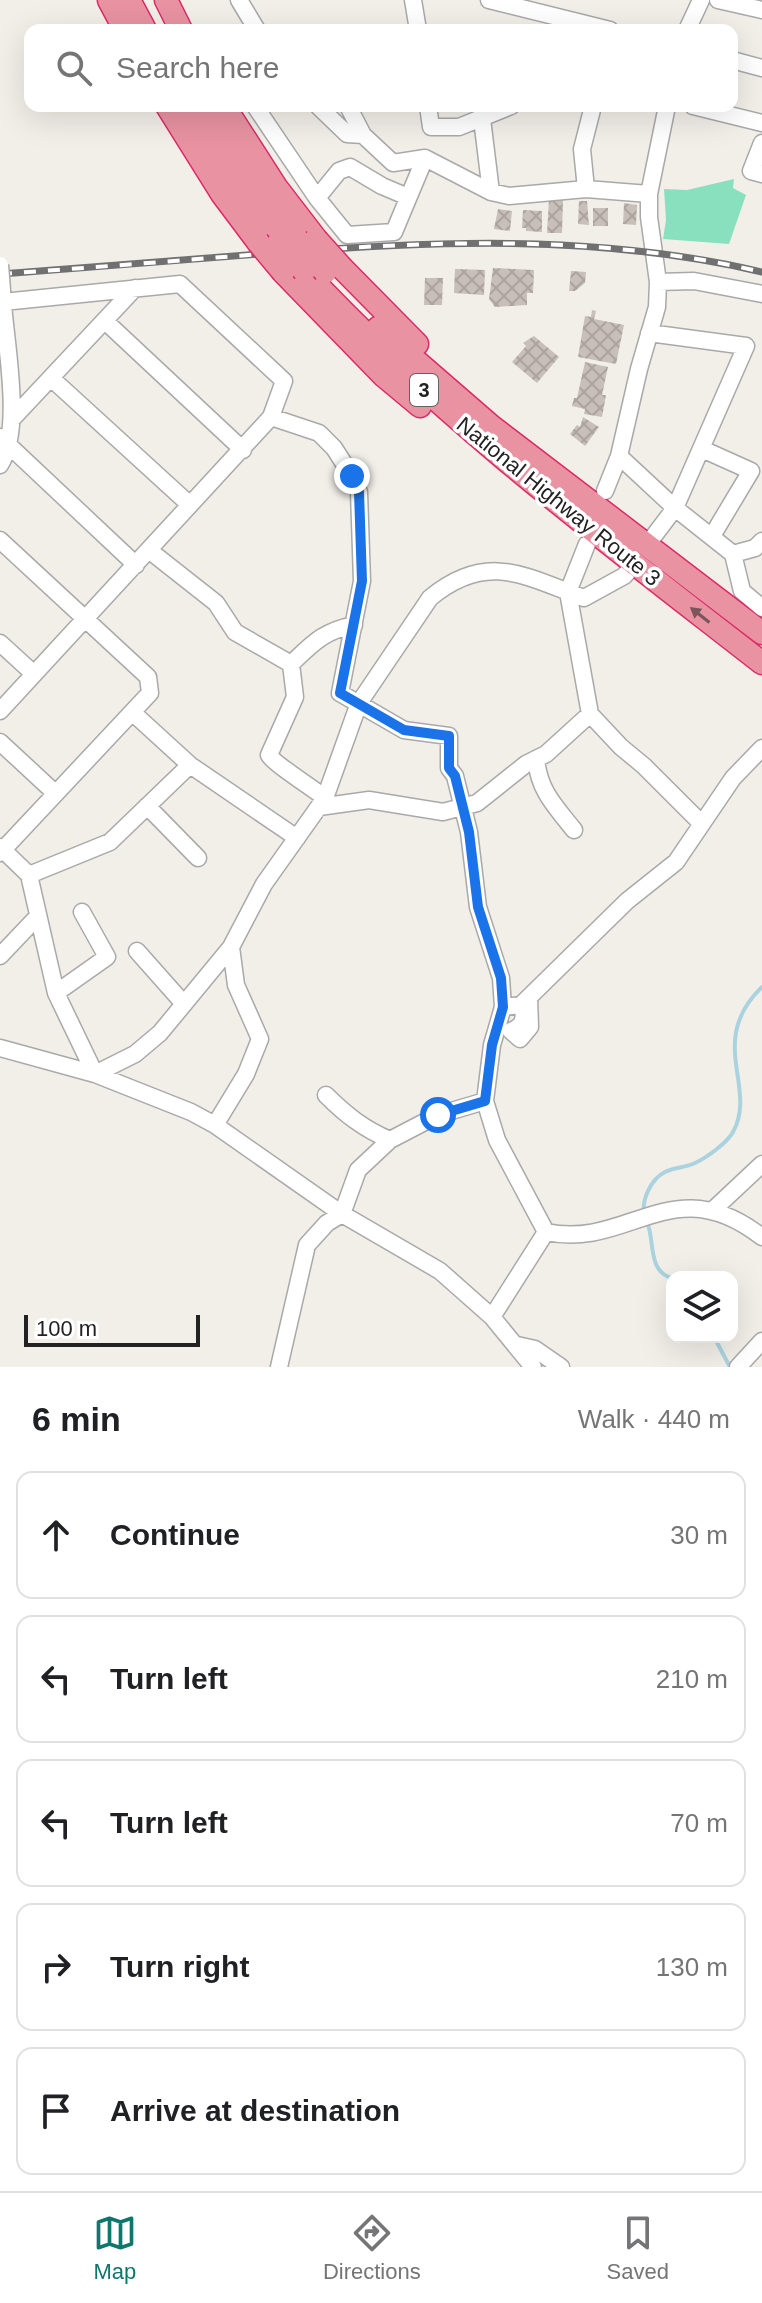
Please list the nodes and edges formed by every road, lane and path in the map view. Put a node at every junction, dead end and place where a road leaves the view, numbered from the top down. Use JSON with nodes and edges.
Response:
{"nodes":[{"id":1,"x":109,"y":0,"type":"edge"},
{"id":2,"x":129,"y":0,"type":"edge"},
{"id":3,"x":149,"y":0,"type":"edge"},
{"id":4,"x":166,"y":0,"type":"edge"},
{"id":5,"x":239,"y":0,"type":"edge"},
{"id":6,"x":413,"y":0,"type":"edge"},
{"id":7,"x":489,"y":0,"type":"edge"},
{"id":8,"x":701,"y":0,"type":"edge"},
{"id":9,"x":718,"y":0,"type":"edge"},
{"id":10,"x":511,"y":2,"type":"edge"},
{"id":11,"x":762,"y":10,"type":"edge"},
{"id":12,"x":122,"y":24,"type":"edge"},
{"id":13,"x":142,"y":24,"type":"edge"},
{"id":14,"x":161,"y":24,"type":"edge"},
{"id":15,"x":178,"y":24,"type":"edge"},
{"id":16,"x":253,"y":24,"type":"edge"},
{"id":17,"x":417,"y":24,"type":"edge"},
{"id":18,"x":589,"y":24,"type":"edge"},
{"id":19,"x":690,"y":24,"type":"edge"},
{"id":20,"x":738,"y":62,"type":"edge"},
{"id":21,"x":762,"y":68,"type":"edge"},
{"id":22,"x":171,"y":112,"type":"edge"},
{"id":23,"x":190,"y":112,"type":"edge"},
{"id":24,"x":209,"y":112,"type":"edge"},
{"id":25,"x":228,"y":112,"type":"edge"},
{"id":26,"x":259,"y":112,"type":"edge"},
{"id":27,"x":324,"y":112,"type":"edge"},
{"id":28,"x":351,"y":112,"type":"edge"},
{"id":29,"x":429,"y":112,"type":"edge"},
{"id":30,"x":498,"y":112,"type":"edge"},
{"id":31,"x":591,"y":112,"type":"edge"},
{"id":32,"x":666,"y":112,"type":"edge"},
{"id":33,"x":717,"y":112,"type":"edge"},
{"id":34,"x":482,"y":119,"type":"junction"},
{"id":35,"x":762,"y":123,"type":"edge"},
{"id":36,"x":363,"y":135,"type":"junction"},
{"id":37,"x":762,"y":143,"type":"edge"},
{"id":38,"x":425,"y":158,"type":"junction"},
{"id":39,"x":762,"y":174,"type":"edge"},
{"id":40,"x":586,"y":189,"type":"junction"},
{"id":41,"x":491,"y":192,"type":"junction"},
{"id":42,"x":649,"y":194,"type":"junction"},
{"id":43,"x":408,"y":197,"type":"junction"},
{"id":44,"x":317,"y":198,"type":"junction"},
{"id":45,"x":287,"y":240,"type":"junction"},
{"id":46,"x":0,"y":265,"type":"edge"},
{"id":47,"x":314,"y":271,"type":"junction"},
{"id":48,"x":658,"y":282,"type":"junction"},
{"id":49,"x":135,"y":288,"type":"junction"},
{"id":50,"x":762,"y":294,"type":"edge"},
{"id":51,"x":2,"y":296,"type":"junction"},
{"id":52,"x":105,"y":321,"type":"junction"},
{"id":53,"x":649,"y":333,"type":"junction"},
{"id":54,"x":51,"y":378,"type":"junction"},
{"id":55,"x":271,"y":417,"type":"junction"},
{"id":56,"x":12,"y":419,"type":"junction"},
{"id":57,"x":4,"y":440,"type":"edge"},
{"id":58,"x":702,"y":449,"type":"junction"},
{"id":59,"x":243,"y":450,"type":"junction"},
{"id":60,"x":619,"y":456,"type":"junction"},
{"id":61,"x":0,"y":465,"type":"edge"},
{"id":62,"x":562,"y":491,"type":"junction"},
{"id":63,"x":605,"y":491,"type":"dead end"},
{"id":64,"x":190,"y":505,"type":"junction"},
{"id":65,"x":675,"y":508,"type":"junction"},
{"id":66,"x":712,"y":536,"type":"junction"},
{"id":67,"x":0,"y":540,"type":"edge"},
{"id":68,"x":762,"y":541,"type":"edge"},
{"id":69,"x":587,"y":544,"type":"dead end"},
{"id":70,"x":150,"y":551,"type":"junction"},
{"id":71,"x":641,"y":554,"type":"junction"},
{"id":72,"x":733,"y":554,"type":"junction"},
{"id":73,"x":136,"y":565,"type":"junction"},
{"id":74,"x":568,"y":592,"type":"junction"},
{"id":75,"x":762,"y":608,"type":"edge"},
{"id":76,"x":85,"y":618,"type":"junction"},
{"id":77,"x":354,"y":625,"type":"junction"},
{"id":78,"x":762,"y":633,"type":"edge"},
{"id":79,"x":0,"y":643,"type":"edge"},
{"id":80,"x":762,"y":663,"type":"edge"},
{"id":81,"x":291,"y":664,"type":"junction"},
{"id":82,"x":34,"y":674,"type":"junction"},
{"id":83,"x":359,"y":703,"type":"junction"},
{"id":84,"x":0,"y":711,"type":"edge"},
{"id":85,"x":132,"y":712,"type":"junction"},
{"id":86,"x":590,"y":714,"type":"junction"},
{"id":87,"x":0,"y":742,"type":"edge"},
{"id":88,"x":762,"y":748,"type":"edge"},
{"id":89,"x":536,"y":759,"type":"junction"},
{"id":90,"x":190,"y":765,"type":"junction"},
{"id":91,"x":55,"y":793,"type":"junction"},
{"id":92,"x":322,"y":802,"type":"junction"},
{"id":93,"x":147,"y":806,"type":"junction"},
{"id":94,"x":462,"y":807,"type":"junction"},
{"id":95,"x":701,"y":823,"type":"junction"},
{"id":96,"x":574,"y":830,"type":"dead end"},
{"id":97,"x":297,"y":838,"type":"junction"},
{"id":98,"x":1,"y":850,"type":"edge"},
{"id":99,"x":198,"y":858,"type":"dead end"},
{"id":100,"x":29,"y":875,"type":"junction"},
{"id":101,"x":82,"y":912,"type":"dead end"},
{"id":102,"x":38,"y":916,"type":"junction"},
{"id":103,"x":231,"y":947,"type":"junction"},
{"id":104,"x":137,"y":951,"type":"dead end"},
{"id":105,"x":0,"y":956,"type":"edge"},
{"id":106,"x":56,"y":993,"type":"junction"},
{"id":107,"x":184,"y":1004,"type":"junction"},
{"id":108,"x":503,"y":1007,"type":"junction"},
{"id":109,"x":0,"y":1048,"type":"edge"},
{"id":110,"x":95,"y":1074,"type":"junction"},
{"id":111,"x":326,"y":1095,"type":"dead end"},
{"id":112,"x":485,"y":1101,"type":"junction"},
{"id":113,"x":215,"y":1125,"type":"junction"},
{"id":114,"x":390,"y":1140,"type":"junction"},
{"id":115,"x":762,"y":1164,"type":"edge"},
{"id":116,"x":713,"y":1210,"type":"junction"},
{"id":117,"x":342,"y":1214,"type":"junction"},
{"id":118,"x":546,"y":1232,"type":"junction"},
{"id":119,"x":762,"y":1237,"type":"edge"},
{"id":120,"x":492,"y":1317,"type":"junction"},
{"id":121,"x":762,"y":1341,"type":"edge"},
{"id":122,"x":517,"y":1345,"type":"junction"},
{"id":123,"x":279,"y":1367,"type":"edge"},
{"id":124,"x":533,"y":1367,"type":"edge"},
{"id":125,"x":561,"y":1367,"type":"edge"},
{"id":126,"x":738,"y":1367,"type":"edge"}],
"edges":[{"from":1,"to":12,"type":"highway"},
{"from":2,"to":13,"type":"highway"},
{"from":3,"to":14,"type":"highway"},
{"from":4,"to":15,"type":"highway"},
{"from":5,"to":16,"type":"street"},
{"from":6,"to":17,"type":"street"},
{"from":7,"to":10,"type":"street"},
{"from":8,"to":19,"type":"street"},
{"from":9,"to":11,"type":"street"},
{"from":10,"to":18,"type":"street"},
{"from":20,"to":21,"type":"street"},
{"from":22,"to":45,"type":"highway"},
{"from":23,"to":45,"type":"highway"},
{"from":24,"to":45,"type":"highway"},
{"from":25,"to":45,"type":"highway"},
{"from":26,"to":44,"type":"street"},
{"from":27,"to":36,"type":"street"},
{"from":28,"to":36,"type":"street"},
{"from":29,"to":34,"type":"street"},
{"from":30,"to":34,"type":"street"},
{"from":31,"to":40,"type":"street"},
{"from":32,"to":42,"type":"street"},
{"from":33,"to":35,"type":"street"},
{"from":34,"to":41,"type":"street"},
{"from":36,"to":38,"type":"street"},
{"from":37,"to":39,"type":"street"},
{"from":38,"to":41,"type":"street"},
{"from":38,"to":43,"type":"street"},
{"from":40,"to":41,"type":"street"},
{"from":40,"to":42,"type":"street"},
{"from":42,"to":48,"type":"street"},
{"from":43,"to":44,"type":"street"},
{"from":43,"to":44,"type":"street"},
{"from":45,"to":47,"type":"highway","bridge":true},
{"from":45,"to":47,"type":"highway","bridge":true},
{"from":46,"to":51,"type":"street","bridge":true},
{"from":47,"to":62,"type":"highway"},
{"from":47,"to":62,"type":"highway"},
{"from":48,"to":50,"type":"street"},
{"from":48,"to":53,"type":"street"},
{"from":49,"to":51,"type":"street"},
{"from":49,"to":52,"type":"street"},
{"from":49,"to":55,"type":"street"},
{"from":51,"to":56,"type":"street"},
{"from":52,"to":54,"type":"street"},
{"from":52,"to":59,"type":"street"},
{"from":53,"to":58,"type":"street"},
{"from":53,"to":60,"type":"street"},
{"from":54,"to":56,"type":"street"},
{"from":54,"to":64,"type":"street"},
{"from":55,"to":59,"type":"street"},
{"from":55,"to":77,"type":"street"},
{"from":56,"to":57,"type":"street"},
{"from":57,"to":61,"type":"street"},
{"from":57,"to":73,"type":"street"},
{"from":58,"to":65,"type":"street"},
{"from":58,"to":66,"type":"street"},
{"from":59,"to":64,"type":"street"},
{"from":60,"to":63,"type":"street"},
{"from":60,"to":65,"type":"street"},
{"from":62,"to":71,"type":"highway","name":"National Highway Route 3"},
{"from":64,"to":70,"type":"street"},
{"from":65,"to":66,"type":"street"},
{"from":65,"to":71,"type":"street"},
{"from":66,"to":72,"type":"street"},
{"from":67,"to":76,"type":"street"},
{"from":68,"to":72,"type":"street"},
{"from":69,"to":74,"type":"street"},
{"from":70,"to":73,"type":"street"},
{"from":70,"to":81,"type":"street"},
{"from":71,"to":74,"type":"street"},
{"from":71,"to":78,"type":"highway","name":"National Highway Route 3"},
{"from":80,"to":71,"type":"highway","name":"National Highway Route 3","one_way":true},
{"from":72,"to":75,"type":"street"},
{"from":73,"to":76,"type":"street"},
{"from":74,"to":83,"type":"street"},
{"from":74,"to":86,"type":"street"},
{"from":76,"to":82,"type":"street"},
{"from":76,"to":85,"type":"street"},
{"from":77,"to":81,"type":"street"},
{"from":77,"to":83,"type":"street"},
{"from":79,"to":82,"type":"street"},
{"from":81,"to":92,"type":"street"},
{"from":82,"to":84,"type":"street"},
{"from":83,"to":92,"type":"street"},
{"from":83,"to":94,"type":"street"},
{"from":85,"to":90,"type":"street"},
{"from":85,"to":91,"type":"street"},
{"from":86,"to":89,"type":"street"},
{"from":86,"to":95,"type":"street"},
{"from":87,"to":91,"type":"street"},
{"from":88,"to":95,"type":"street"},
{"from":89,"to":94,"type":"street"},
{"from":89,"to":96,"type":"street"},
{"from":90,"to":93,"type":"street"},
{"from":90,"to":97,"type":"street"},
{"from":91,"to":98,"type":"street"},
{"from":92,"to":94,"type":"street"},
{"from":92,"to":97,"type":"street"},
{"from":93,"to":99,"type":"street"},
{"from":93,"to":100,"type":"street"},
{"from":94,"to":108,"type":"street"},
{"from":95,"to":108,"type":"street"},
{"from":97,"to":103,"type":"street"},
{"from":98,"to":100,"type":"street"},
{"from":100,"to":102,"type":"street"},
{"from":101,"to":106,"type":"street"},
{"from":102,"to":105,"type":"street"},
{"from":102,"to":106,"type":"street"},
{"from":103,"to":107,"type":"street"},
{"from":103,"to":113,"type":"street"},
{"from":104,"to":107,"type":"street"},
{"from":106,"to":110,"type":"street"},
{"from":107,"to":110,"type":"street"},
{"from":108,"to":112,"type":"street"},
{"from":109,"to":110,"type":"street"},
{"from":110,"to":113,"type":"street"},
{"from":111,"to":114,"type":"street"},
{"from":112,"to":114,"type":"street"},
{"from":112,"to":118,"type":"street"},
{"from":113,"to":117,"type":"street"},
{"from":114,"to":117,"type":"street"},
{"from":115,"to":116,"type":"street"},
{"from":116,"to":118,"type":"street"},
{"from":116,"to":119,"type":"street"},
{"from":117,"to":120,"type":"street"},
{"from":117,"to":123,"type":"street"},
{"from":118,"to":120,"type":"street"},
{"from":120,"to":122,"type":"street"},
{"from":121,"to":126,"type":"street"},
{"from":122,"to":124,"type":"street"},
{"from":122,"to":125,"type":"street"}]}
